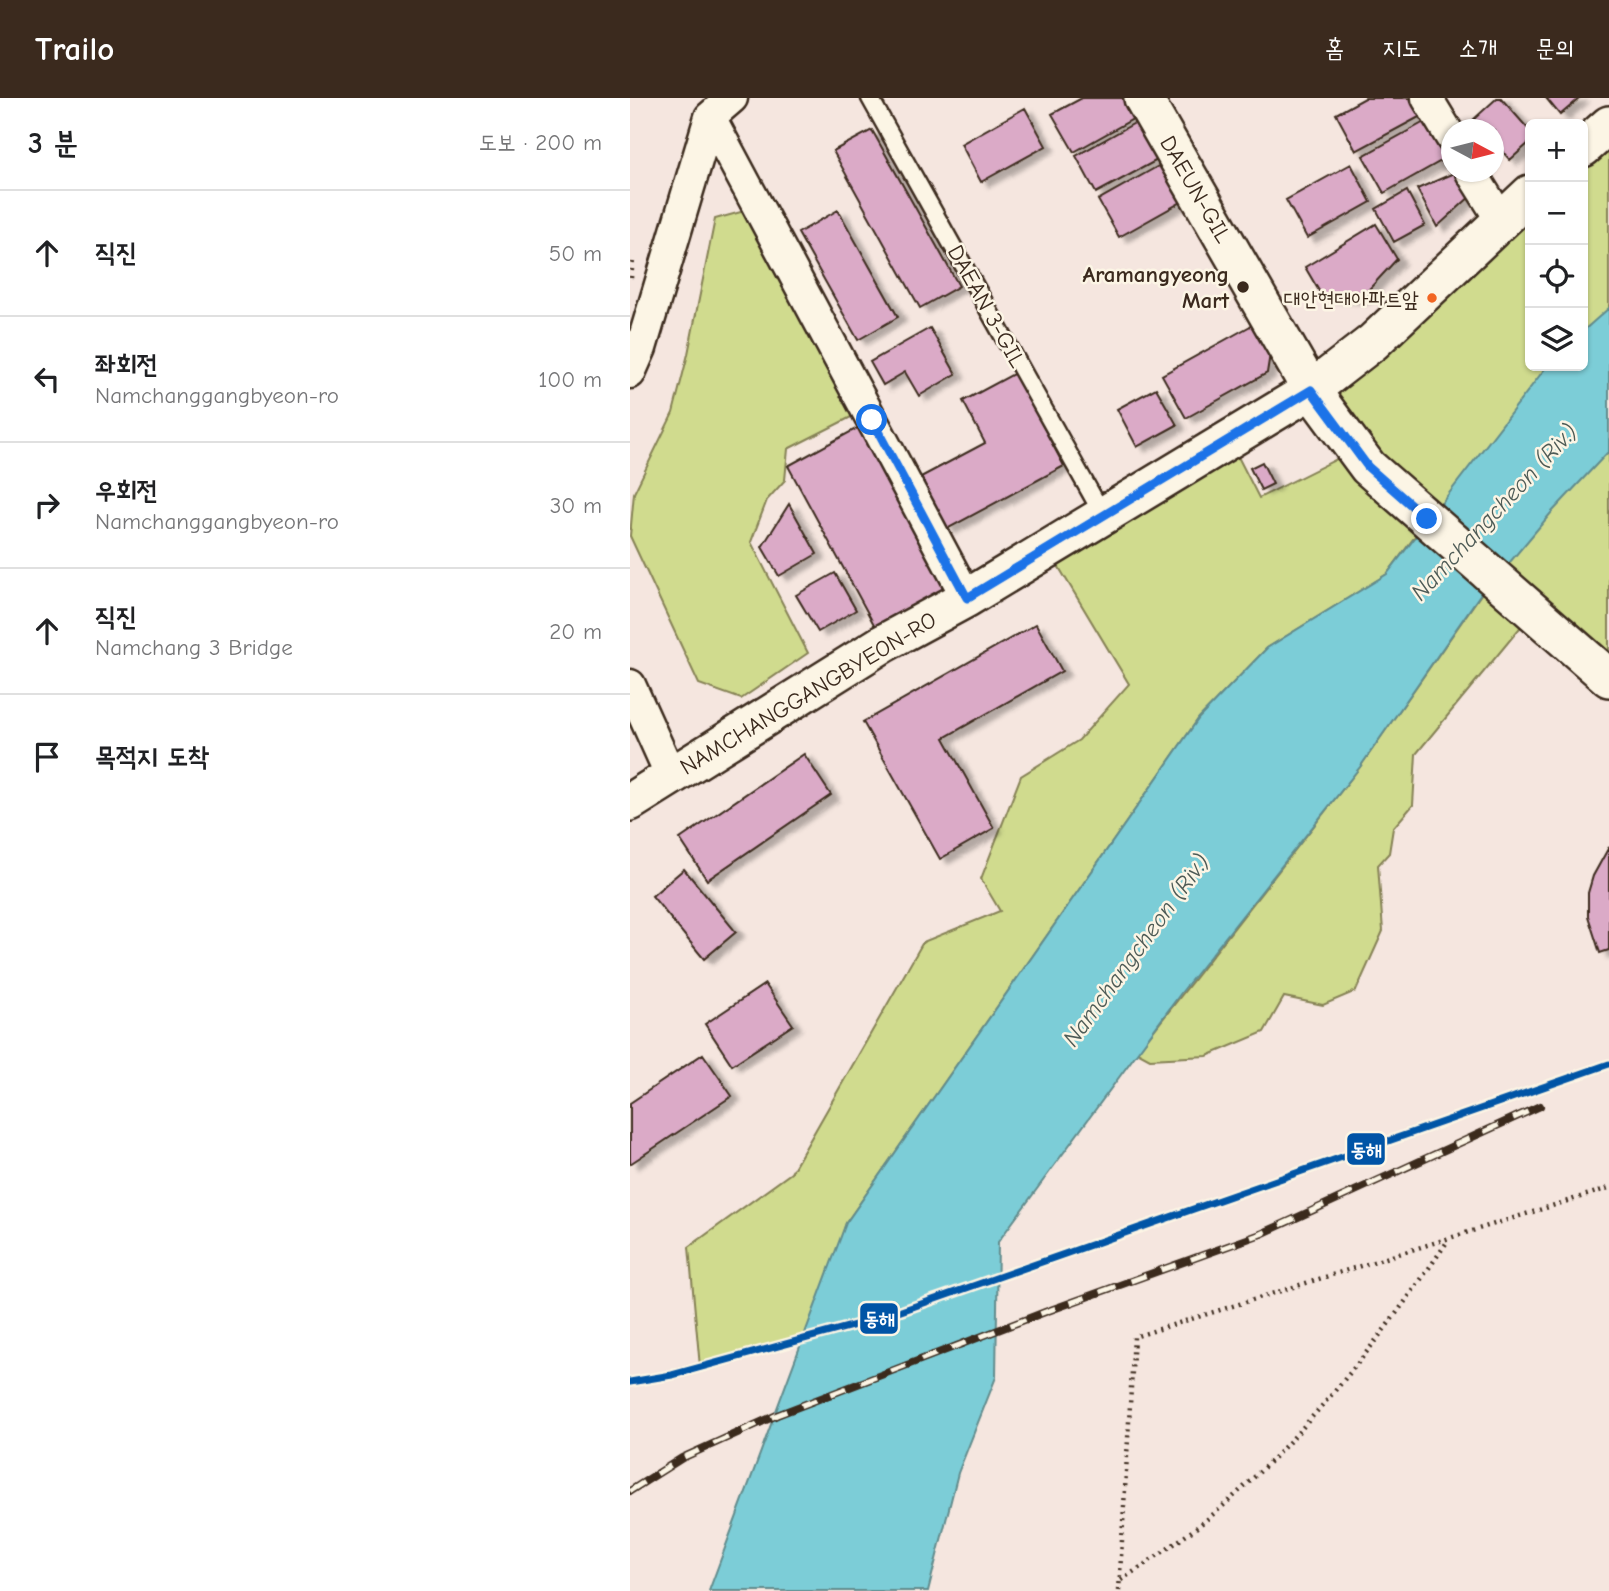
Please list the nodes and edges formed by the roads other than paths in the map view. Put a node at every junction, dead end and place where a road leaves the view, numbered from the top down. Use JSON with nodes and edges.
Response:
{"nodes":[{"id":1,"x":870,"y":98,"type":"edge"},
{"id":2,"x":1143,"y":98,"type":"edge"},
{"id":3,"x":1427,"y":98,"type":"edge"},
{"id":4,"x":721,"y":108,"type":"edge"},
{"id":5,"x":1441,"y":122,"type":"edge"},
{"id":6,"x":1609,"y":125,"type":"edge"},
{"id":7,"x":1588,"y":144,"type":"edge"},
{"id":8,"x":1477,"y":182,"type":"edge"},
{"id":9,"x":1525,"y":198,"type":"edge"},
{"id":10,"x":1501,"y":220,"type":"junction"},
{"id":11,"x":630,"y":373,"type":"edge"},
{"id":12,"x":1311,"y":390,"type":"junction"},
{"id":13,"x":1103,"y":515,"type":"junction"},
{"id":14,"x":967,"y":598,"type":"junction"},
{"id":15,"x":1609,"y":678,"type":"edge"},
{"id":16,"x":630,"y":685,"type":"edge"},
{"id":17,"x":671,"y":776,"type":"junction"},
{"id":18,"x":630,"y":802,"type":"edge"}],
"edges":[{"from":1,"to":13,"type":"lane","name":"DAEAN 3-GIL"},
{"from":2,"to":12,"type":"street","name":"DAEUN-GIL"},
{"from":3,"to":5,"type":"street"},
{"from":4,"to":11,"type":"street"},
{"from":4,"to":14,"type":"street"},
{"from":6,"to":7,"type":"street"},
{"from":8,"to":10,"type":"street"},
{"from":9,"to":10,"type":"street","name":"NAMCHANGGANGBYEON-RO"},
{"from":10,"to":12,"type":"street","name":"NAMCHANGGANGBYEON-RO"},
{"from":12,"to":13,"type":"street","name":"NAMCHANGGANGBYEON-RO"},
{"from":12,"to":15,"type":"street"},
{"from":13,"to":14,"type":"street","name":"NAMCHANGGANGBYEON-RO"},
{"from":14,"to":17,"type":"street","name":"NAMCHANGGANGBYEON-RO"},
{"from":16,"to":17,"type":"street"},
{"from":17,"to":18,"type":"street","name":"NAMCHANGGANGBYEON-RO"}]}
